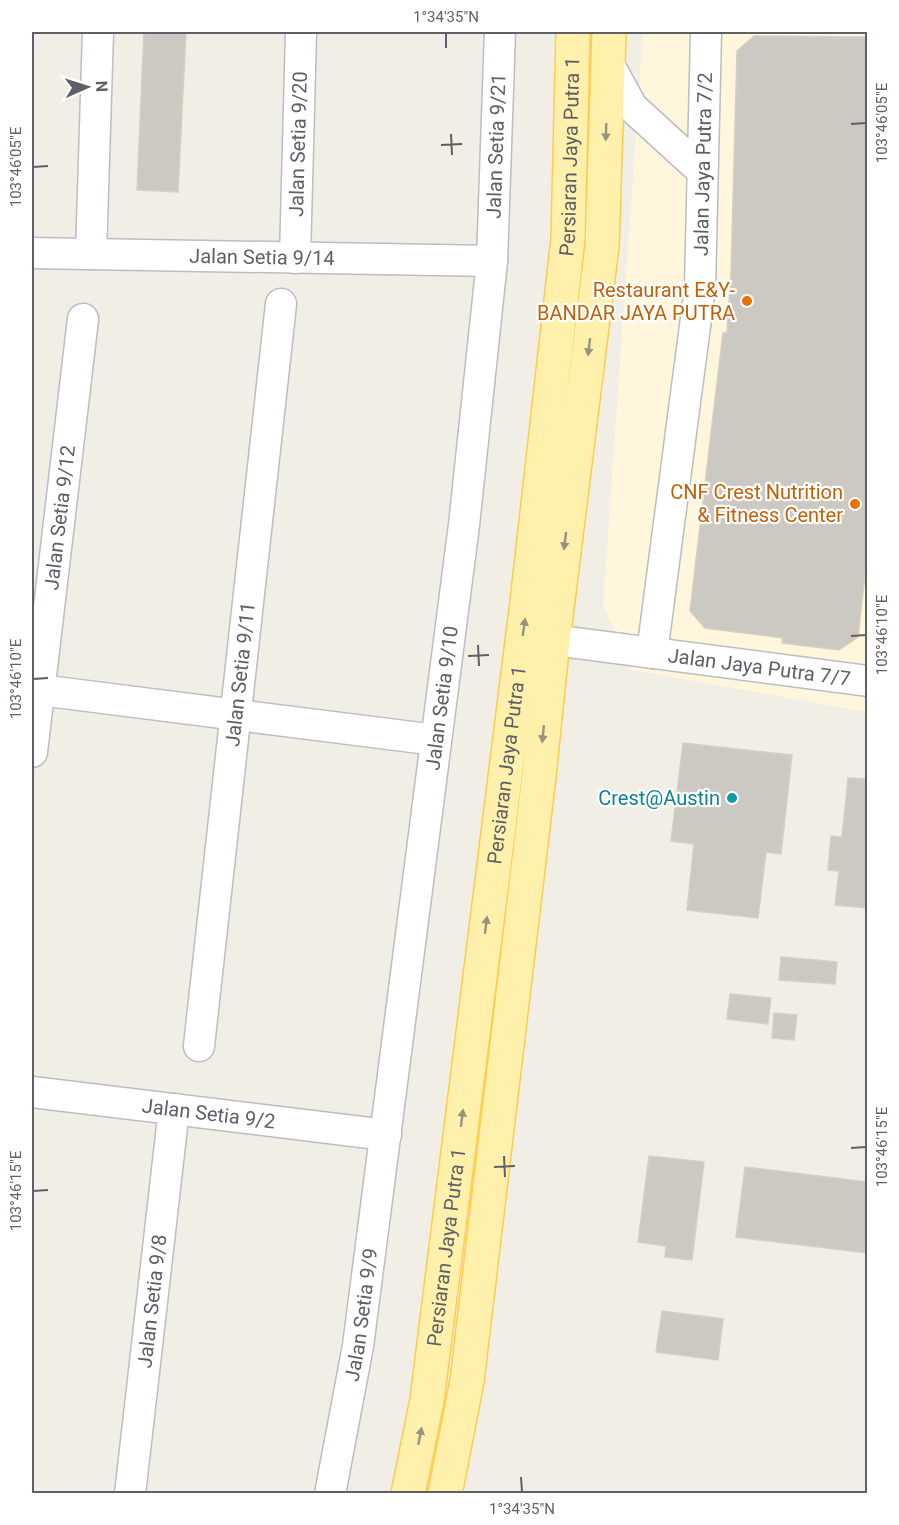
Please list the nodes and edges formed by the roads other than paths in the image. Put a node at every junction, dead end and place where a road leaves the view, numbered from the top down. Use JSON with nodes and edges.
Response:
{"nodes":[{"id":1,"x":98,"y":32,"type":"edge"},
{"id":2,"x":301,"y":32,"type":"edge"},
{"id":3,"x":500,"y":32,"type":"edge"},
{"id":4,"x":573,"y":32,"type":"edge"},
{"id":5,"x":706,"y":32,"type":"edge"},
{"id":6,"x":608,"y":47,"type":"edge"},
{"id":7,"x":702,"y":171,"type":"junction"},
{"id":8,"x":32,"y":253,"type":"edge"},
{"id":9,"x":91,"y":254,"type":"junction"},
{"id":10,"x":295,"y":258,"type":"junction"},
{"id":11,"x":492,"y":261,"type":"junction"},
{"id":12,"x":280,"y":304,"type":"dead end"},
{"id":13,"x":83,"y":320,"type":"dead end"},
{"id":14,"x":552,"y":640,"type":"junction"},
{"id":15,"x":652,"y":653,"type":"junction"},
{"id":16,"x":867,"y":681,"type":"edge"},
{"id":17,"x":35,"y":689,"type":"edge"},
{"id":18,"x":235,"y":715,"type":"junction"},
{"id":19,"x":436,"y":740,"type":"junction"},
{"id":20,"x":32,"y":752,"type":"edge"},
{"id":21,"x":199,"y":1046,"type":"dead end"},
{"id":22,"x":32,"y":1092,"type":"edge"},
{"id":23,"x":174,"y":1109,"type":"junction"},
{"id":24,"x":386,"y":1135,"type":"junction"},
{"id":25,"x":130,"y":1494,"type":"edge"},
{"id":26,"x":330,"y":1494,"type":"edge"},
{"id":27,"x":408,"y":1494,"type":"edge"},
{"id":28,"x":445,"y":1494,"type":"edge"}],
"edges":[{"from":1,"to":9,"type":"street"},
{"from":2,"to":10,"type":"street","name":"Jalan Setia 9/20"},
{"from":3,"to":11,"type":"street","name":"Jalan Setia 9/21"},
{"from":27,"to":4,"type":"main road","name":"Persiaran Jaya Putra 1","one_way":true},
{"from":5,"to":7,"type":"street","name":"Jalan Jaya Putra 7/2"},
{"from":6,"to":7,"type":"street"},
{"from":6,"to":14,"type":"main road","name":"Persiaran Jaya Putra 1","one_way":true},
{"from":7,"to":15,"type":"street","name":"Jalan Jaya Putra 7/2"},
{"from":8,"to":9,"type":"street","name":"Jalan Setia 9/14"},
{"from":9,"to":10,"type":"street","name":"Jalan Setia 9/14"},
{"from":10,"to":11,"type":"street","name":"Jalan Setia 9/14"},
{"from":11,"to":19,"type":"street","name":"Jalan Setia 9/10"},
{"from":12,"to":18,"type":"street","name":"Jalan Setia 9/11"},
{"from":13,"to":17,"type":"street","name":"Jalan Setia 9/12"},
{"from":14,"to":15,"type":"street","name":"Jalan Jaya Putra 7/7"},
{"from":14,"to":28,"type":"main road","name":"Persiaran Jaya Putra 1","one_way":true},
{"from":15,"to":16,"type":"street","name":"Jalan Jaya Putra 7/7"},
{"from":17,"to":18,"type":"street"},
{"from":17,"to":20,"type":"street","name":"Jalan Setia 9/12"},
{"from":18,"to":19,"type":"street"},
{"from":18,"to":21,"type":"street","name":"Jalan Setia 9/11"},
{"from":19,"to":24,"type":"street","name":"Jalan Setia 9/10"},
{"from":22,"to":23,"type":"street","name":"Jalan Setia 9/2"},
{"from":23,"to":24,"type":"street","name":"Jalan Setia 9/2"},
{"from":23,"to":25,"type":"street","name":"Jalan Setia 9/8"},
{"from":24,"to":26,"type":"street","name":"Jalan Setia 9/9"}]}
